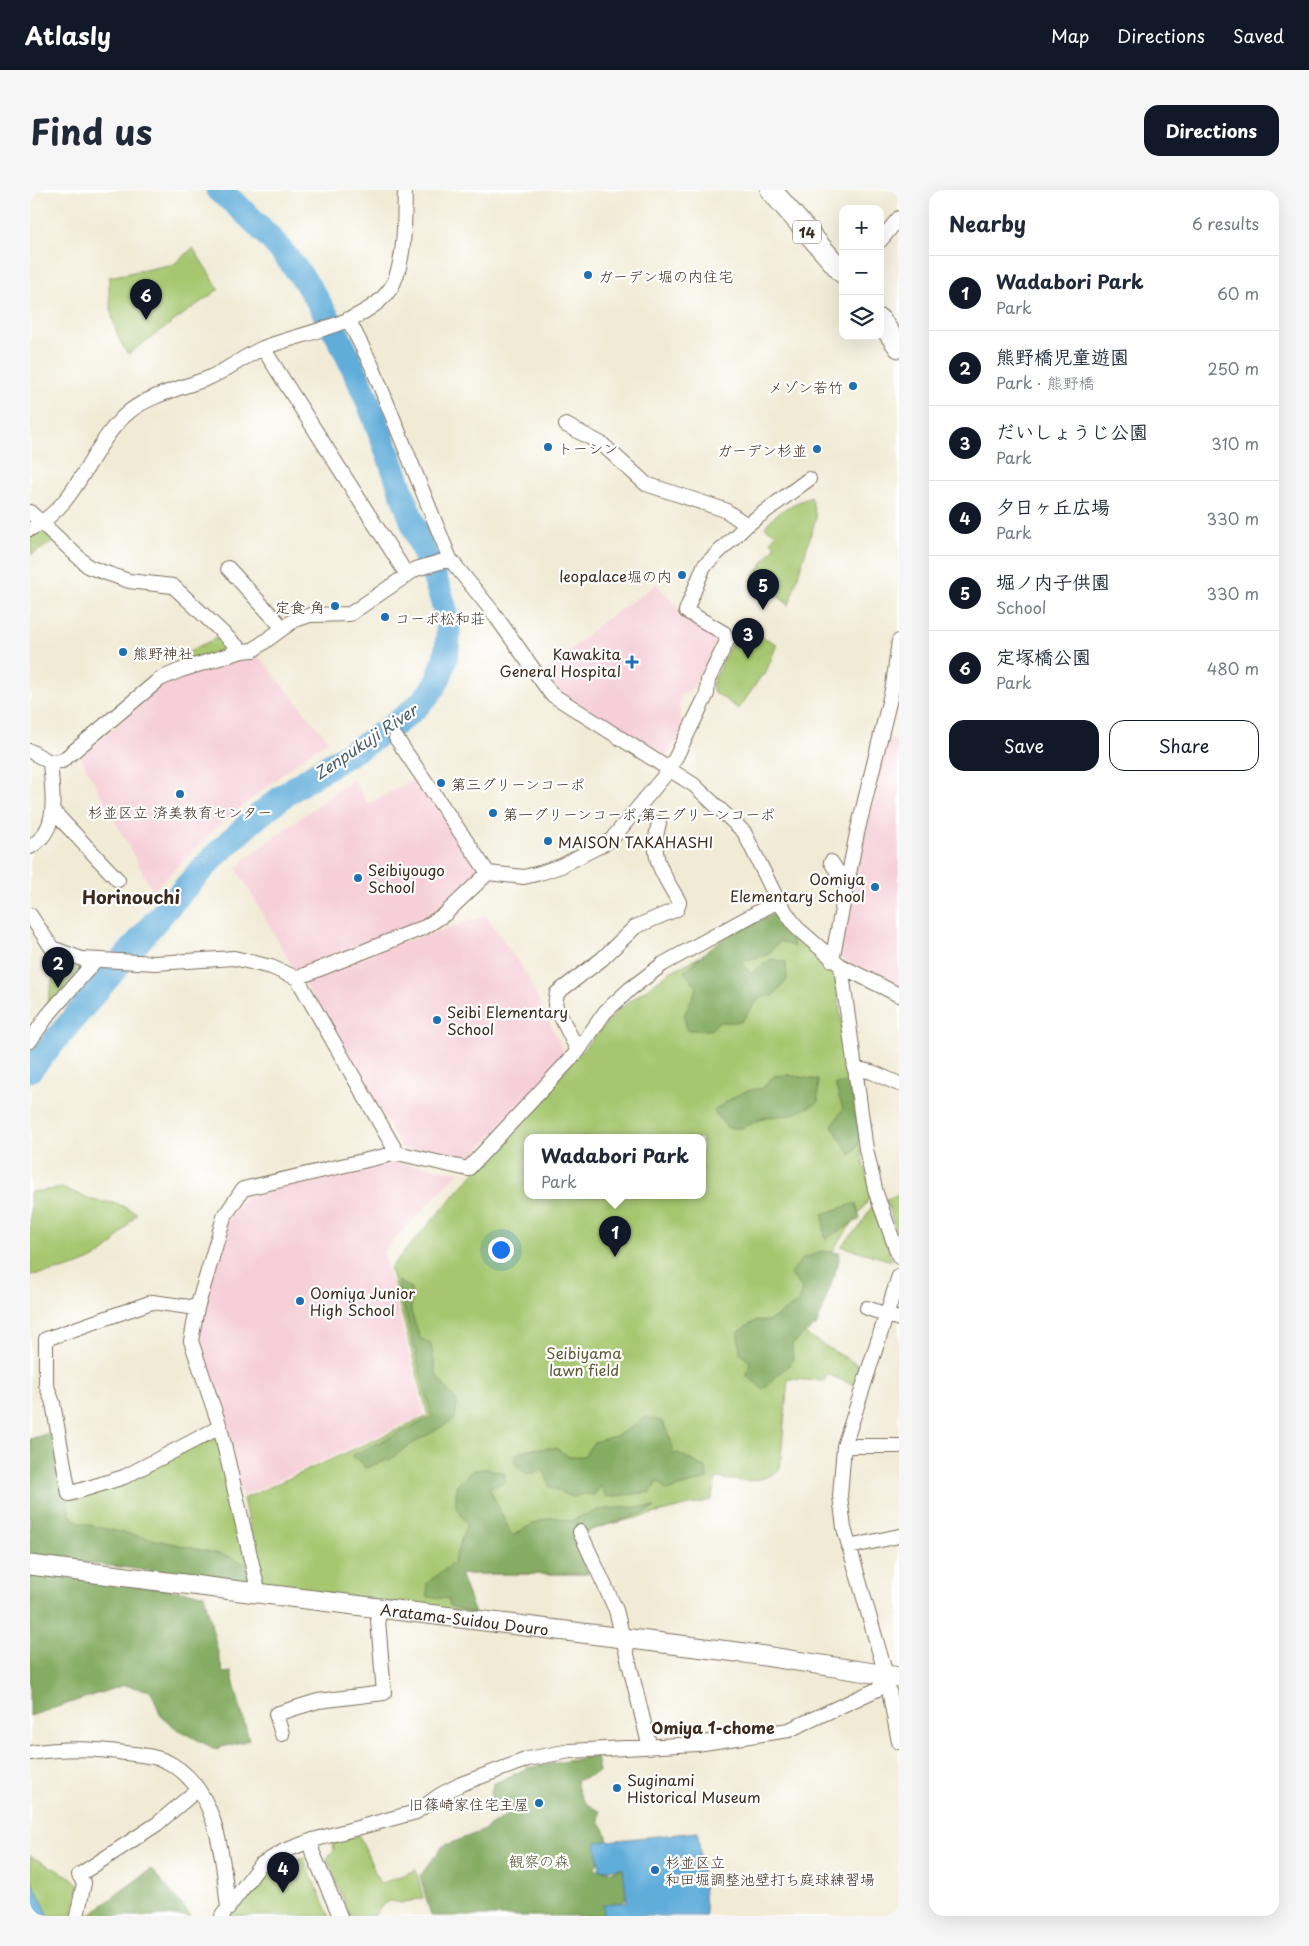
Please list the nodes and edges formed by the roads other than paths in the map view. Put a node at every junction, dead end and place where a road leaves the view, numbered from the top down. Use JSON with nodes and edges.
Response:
{"nodes":[{"id":1,"x":405,"y":190,"type":"edge"},
{"id":2,"x":771,"y":190,"type":"edge"},
{"id":3,"x":899,"y":218,"type":"edge"},
{"id":4,"x":884,"y":236,"type":"edge"},
{"id":5,"x":839,"y":268,"type":"edge"},
{"id":6,"x":348,"y":319,"type":"junction"},
{"id":7,"x":884,"y":319,"type":"edge"},
{"id":8,"x":884,"y":324,"type":"edge"},
{"id":9,"x":899,"y":324,"type":"edge"},
{"id":10,"x":899,"y":347,"type":"edge"},
{"id":11,"x":264,"y":348,"type":"junction"},
{"id":12,"x":566,"y":425,"type":"dead end"},
{"id":13,"x":809,"y":479,"type":"dead end"},
{"id":14,"x":30,"y":512,"type":"edge"},
{"id":15,"x":747,"y":525,"type":"junction"},
{"id":16,"x":36,"y":526,"type":"edge"},
{"id":17,"x":447,"y":560,"type":"junction"},
{"id":18,"x":228,"y":568,"type":"dead end"},
{"id":19,"x":412,"y":572,"type":"junction"},
{"id":20,"x":283,"y":628,"type":"junction"},
{"id":21,"x":899,"y":641,"type":"edge"},
{"id":22,"x":242,"y":651,"type":"junction"},
{"id":23,"x":896,"y":688,"type":"edge"},
{"id":24,"x":396,"y":738,"type":"dead end"},
{"id":25,"x":30,"y":751,"type":"edge"},
{"id":26,"x":50,"y":762,"type":"junction"},
{"id":27,"x":670,"y":769,"type":"junction"},
{"id":28,"x":53,"y":811,"type":"junction"},
{"id":29,"x":659,"y":823,"type":"dead end"},
{"id":30,"x":30,"y":847,"type":"edge"},
{"id":31,"x":831,"y":862,"type":"dead end"},
{"id":32,"x":488,"y":874,"type":"junction"},
{"id":33,"x":118,"y":880,"type":"dead end"},
{"id":34,"x":847,"y":886,"type":"junction"},
{"id":35,"x":778,"y":901,"type":"junction"},
{"id":36,"x":30,"y":916,"type":"edge"},
{"id":37,"x":100,"y":960,"type":"junction"},
{"id":38,"x":836,"y":963,"type":"junction"},
{"id":39,"x":296,"y":978,"type":"junction"},
{"id":40,"x":899,"y":995,"type":"edge"},
{"id":41,"x":30,"y":1041,"type":"edge"},
{"id":42,"x":578,"y":1051,"type":"junction"},
{"id":43,"x":854,"y":1068,"type":"junction"},
{"id":44,"x":899,"y":1084,"type":"edge"},
{"id":45,"x":397,"y":1153,"type":"junction"},
{"id":46,"x":899,"y":1257,"type":"edge"},
{"id":47,"x":899,"y":1276,"type":"edge"},
{"id":48,"x":197,"y":1308,"type":"junction"},
{"id":49,"x":867,"y":1308,"type":"dead end"},
{"id":50,"x":893,"y":1317,"type":"edge"},
{"id":51,"x":220,"y":1427,"type":"junction"},
{"id":52,"x":844,"y":1446,"type":"junction"},
{"id":53,"x":899,"y":1446,"type":"edge"},
{"id":54,"x":580,"y":1532,"type":"dead end"},
{"id":55,"x":899,"y":1536,"type":"edge"},
{"id":56,"x":850,"y":1547,"type":"junction"},
{"id":57,"x":30,"y":1565,"type":"edge"},
{"id":58,"x":259,"y":1594,"type":"junction"},
{"id":59,"x":377,"y":1608,"type":"junction"},
{"id":60,"x":624,"y":1638,"type":"junction"},
{"id":61,"x":892,"y":1676,"type":"edge"},
{"id":62,"x":282,"y":1734,"type":"dead end"},
{"id":63,"x":899,"y":1742,"type":"edge"},
{"id":64,"x":650,"y":1748,"type":"junction"},
{"id":65,"x":30,"y":1753,"type":"edge"},
{"id":66,"x":196,"y":1790,"type":"junction"},
{"id":67,"x":313,"y":1840,"type":"junction"},
{"id":68,"x":225,"y":1912,"type":"edge"},
{"id":69,"x":77,"y":1916,"type":"edge"},
{"id":70,"x":340,"y":1916,"type":"edge"}],
"edges":[{"from":1,"to":6,"type":"street"},
{"from":2,"to":5,"type":"main road","number":"14"},
{"from":3,"to":4,"type":"street"},
{"from":6,"to":11,"type":"street"},
{"from":6,"to":17,"type":"street"},
{"from":7,"to":9,"type":"street"},
{"from":8,"to":10,"type":"main road"},
{"from":11,"to":16,"type":"street"},
{"from":11,"to":19,"type":"street"},
{"from":12,"to":15,"type":"street"},
{"from":13,"to":15,"type":"street"},
{"from":14,"to":16,"type":"street"},
{"from":15,"to":27,"type":"street"},
{"from":16,"to":22,"type":"street"},
{"from":17,"to":19,"type":"street"},
{"from":17,"to":27,"type":"street"},
{"from":18,"to":20,"type":"street"},
{"from":19,"to":20,"type":"street"},
{"from":20,"to":22,"type":"street"},
{"from":21,"to":23,"type":"street"},
{"from":22,"to":26,"type":"street"},
{"from":23,"to":34,"type":"street"},
{"from":24,"to":32,"type":"street"},
{"from":25,"to":26,"type":"street"},
{"from":26,"to":28,"type":"street"},
{"from":27,"to":32,"type":"street"},
{"from":27,"to":35,"type":"street"},
{"from":28,"to":30,"type":"street"},
{"from":28,"to":33,"type":"street"},
{"from":29,"to":42,"type":"street"},
{"from":31,"to":34,"type":"street"},
{"from":32,"to":39,"type":"street"},
{"from":34,"to":38,"type":"street"},
{"from":35,"to":38,"type":"street"},
{"from":35,"to":42,"type":"street"},
{"from":36,"to":37,"type":"street"},
{"from":37,"to":39,"type":"street"},
{"from":37,"to":41,"type":"street"},
{"from":38,"to":40,"type":"street"},
{"from":38,"to":43,"type":"street"},
{"from":39,"to":45,"type":"street"},
{"from":42,"to":45,"type":"street"},
{"from":43,"to":44,"type":"street"},
{"from":43,"to":46,"type":"street"},
{"from":45,"to":48,"type":"street"},
{"from":47,"to":50,"type":"street"},
{"from":48,"to":51,"type":"street"},
{"from":48,"to":51,"type":"street"},
{"from":49,"to":50,"type":"street"},
{"from":50,"to":52,"type":"street"},
{"from":51,"to":58,"type":"street"},
{"from":52,"to":53,"type":"street"},
{"from":52,"to":56,"type":"street"},
{"from":54,"to":60,"type":"street"},
{"from":55,"to":56,"type":"street"},
{"from":56,"to":61,"type":"street"},
{"from":57,"to":58,"type":"main road","name":"Aratama-Suidou Douro"},
{"from":58,"to":59,"type":"main road","name":"Aratama-Suidou Douro"},
{"from":59,"to":60,"type":"main road","name":"Aratama-Suidou Douro"},
{"from":59,"to":62,"type":"street"},
{"from":60,"to":61,"type":"main road","name":"Aratama-Suidou Douro"},
{"from":60,"to":64,"type":"street"},
{"from":61,"to":63,"type":"street"},
{"from":61,"to":64,"type":"street"},
{"from":64,"to":67,"type":"street"},
{"from":65,"to":66,"type":"street"},
{"from":66,"to":68,"type":"street"},
{"from":66,"to":69,"type":"street"},
{"from":67,"to":68,"type":"street"},
{"from":67,"to":70,"type":"street"}]}
